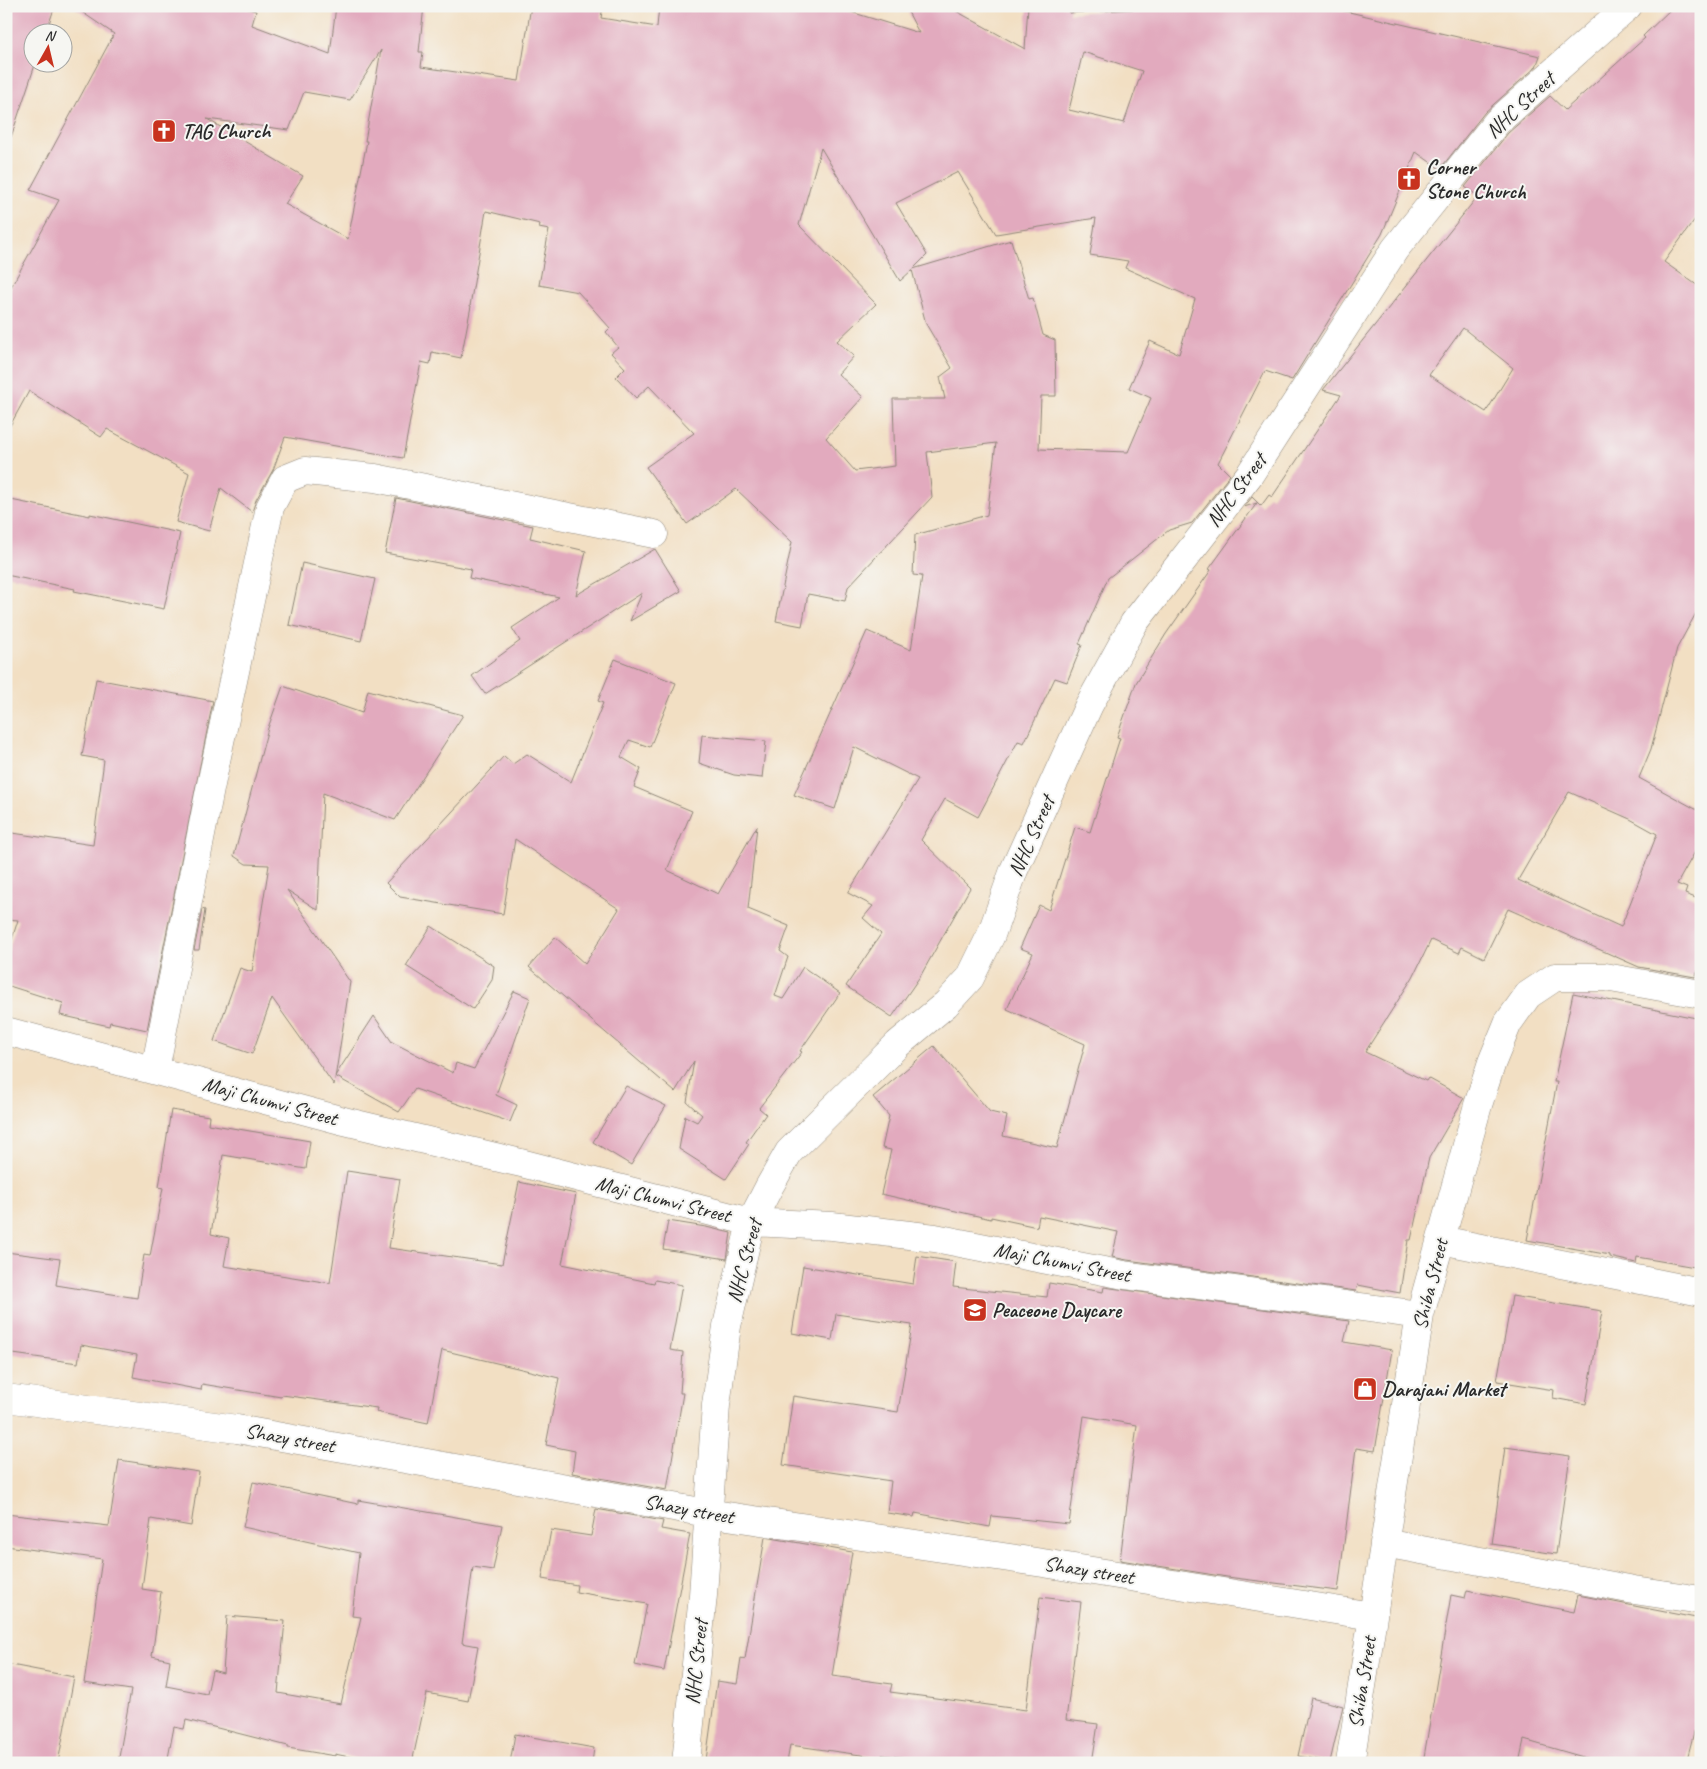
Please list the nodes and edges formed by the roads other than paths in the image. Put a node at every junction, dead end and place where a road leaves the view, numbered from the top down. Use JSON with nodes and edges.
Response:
{"nodes":[{"id":1,"x":1628,"y":6,"type":"edge"},
{"id":2,"x":654,"y":534,"type":"dead end"},
{"id":3,"x":1701,"y":994,"type":"edge"},
{"id":4,"x":6,"y":1031,"type":"edge"},
{"id":5,"x":155,"y":1070,"type":"junction"},
{"id":6,"x":751,"y":1222,"type":"junction"},
{"id":7,"x":1441,"y":1240,"type":"junction"},
{"id":8,"x":1701,"y":1292,"type":"edge"},
{"id":9,"x":1420,"y":1316,"type":"junction"},
{"id":10,"x":6,"y":1398,"type":"edge"},
{"id":11,"x":707,"y":1513,"type":"junction"},
{"id":12,"x":1384,"y":1543,"type":"junction"},
{"id":13,"x":1701,"y":1600,"type":"edge"},
{"id":14,"x":1372,"y":1616,"type":"junction"},
{"id":15,"x":686,"y":1763,"type":"edge"},
{"id":16,"x":1350,"y":1763,"type":"edge"}],
"edges":[{"from":1,"to":6,"type":"street","name":"NHC Street"},
{"from":2,"to":5,"type":"street"},
{"from":3,"to":7,"type":"street","name":"Shiba Street"},
{"from":4,"to":5,"type":"street","name":"Maji Chumvi Street"},
{"from":5,"to":6,"type":"street","name":"Maji Chumvi Street"},
{"from":6,"to":9,"type":"street","name":"Maji Chumvi Street"},
{"from":6,"to":11,"type":"street","name":"NHC Street"},
{"from":7,"to":8,"type":"street"},
{"from":7,"to":9,"type":"street","name":"Shiba Street"},
{"from":9,"to":12,"type":"street","name":"Shiba Street"},
{"from":10,"to":11,"type":"street","name":"Shazy street"},
{"from":11,"to":14,"type":"street","name":"Shazy street"},
{"from":11,"to":15,"type":"street","name":"NHC Street"},
{"from":12,"to":13,"type":"street"},
{"from":12,"to":14,"type":"street","name":"Shiba Street"},
{"from":14,"to":16,"type":"street","name":"Shiba Street"}]}
